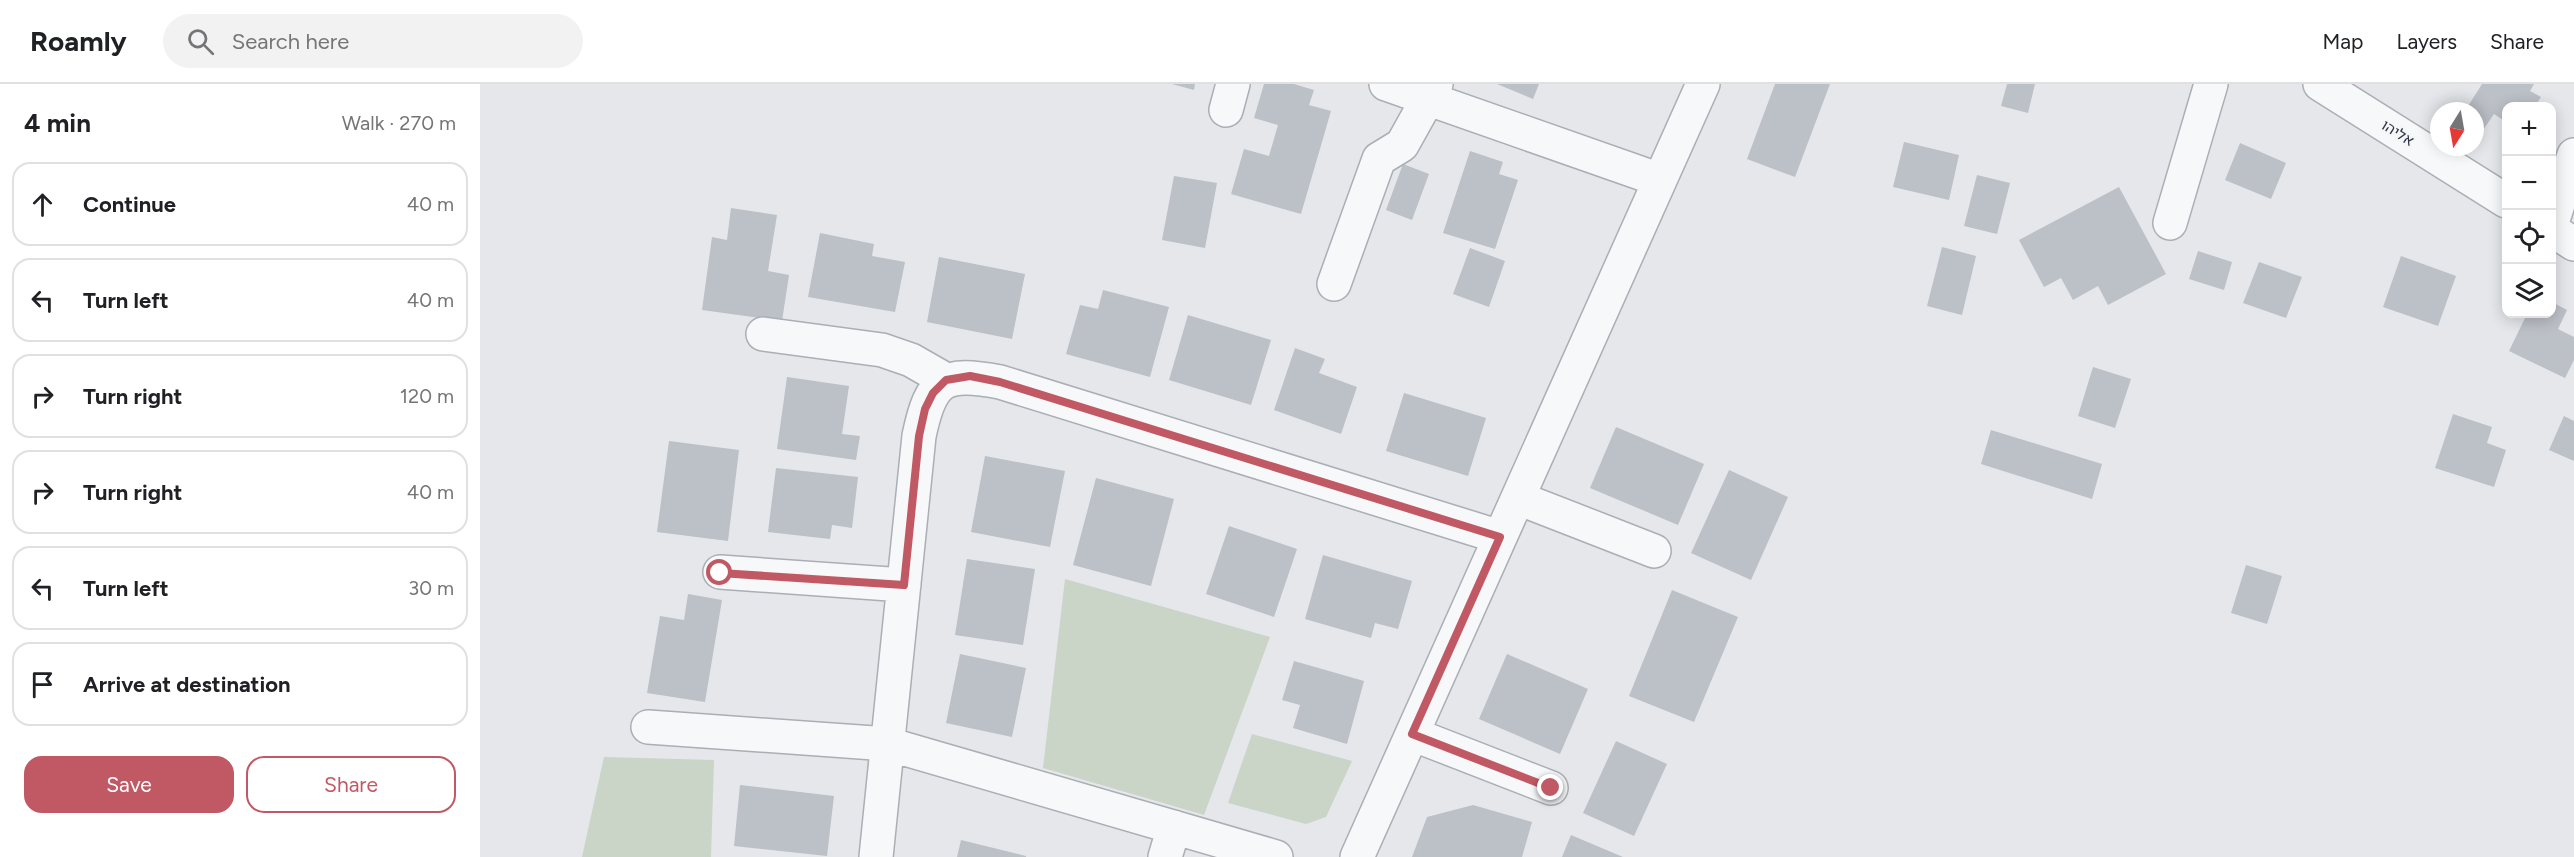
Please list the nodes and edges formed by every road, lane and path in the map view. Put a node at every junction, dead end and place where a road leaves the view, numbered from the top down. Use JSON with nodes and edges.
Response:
{"nodes":[{"id":1,"x":1386,"y":84,"type":"edge"},
{"id":2,"x":1703,"y":84,"type":"edge"},
{"id":3,"x":2211,"y":84,"type":"edge"},
{"id":4,"x":2320,"y":84,"type":"edge"},
{"id":5,"x":1433,"y":92,"type":"edge"},
{"id":6,"x":2574,"y":155,"type":"edge"},
{"id":7,"x":1660,"y":180,"type":"junction"},
{"id":8,"x":2502,"y":198,"type":"edge"},
{"id":9,"x":2556,"y":211,"type":"edge"},
{"id":10,"x":2170,"y":223,"type":"dead end"},
{"id":11,"x":2556,"y":233,"type":"edge"},
{"id":12,"x":2574,"y":244,"type":"edge"},
{"id":13,"x":1334,"y":284,"type":"dead end"},
{"id":14,"x":764,"y":334,"type":"dead end"},
{"id":15,"x":946,"y":380,"type":"junction"},
{"id":16,"x":1518,"y":498,"type":"junction"},
{"id":17,"x":1500,"y":537,"type":"junction"},
{"id":18,"x":1654,"y":551,"type":"dead end"},
{"id":19,"x":720,"y":573,"type":"dead end"},
{"id":20,"x":904,"y":585,"type":"junction"},
{"id":21,"x":648,"y":728,"type":"dead end"},
{"id":22,"x":1412,"y":734,"type":"junction"},
{"id":23,"x":888,"y":744,"type":"junction"},
{"id":24,"x":1551,"y":788,"type":"dead end"},
{"id":25,"x":1169,"y":842,"type":"edge"},
{"id":26,"x":876,"y":857,"type":"edge"},
{"id":27,"x":1276,"y":857,"type":"edge"},
{"id":28,"x":1357,"y":857,"type":"edge"}],
"edges":[{"from":1,"to":5,"type":"street"},
{"from":2,"to":7,"type":"street"},
{"from":3,"to":10,"type":"street"},
{"from":4,"to":8,"type":"street","name":"אליהו"},
{"from":5,"to":7,"type":"street"},
{"from":5,"to":13,"type":"street"},
{"from":6,"to":9,"type":"street"},
{"from":7,"to":16,"type":"street"},
{"from":11,"to":12,"type":"street"},
{"from":14,"to":15,"type":"street"},
{"from":15,"to":17,"type":"street"},
{"from":15,"to":20,"type":"street"},
{"from":16,"to":17,"type":"street"},
{"from":16,"to":18,"type":"street"},
{"from":17,"to":22,"type":"street"},
{"from":19,"to":20,"type":"street"},
{"from":20,"to":23,"type":"street"},
{"from":21,"to":23,"type":"street"},
{"from":22,"to":24,"type":"street"},
{"from":22,"to":28,"type":"street"},
{"from":23,"to":25,"type":"street"},
{"from":23,"to":26,"type":"street"},
{"from":25,"to":27,"type":"street"}]}
